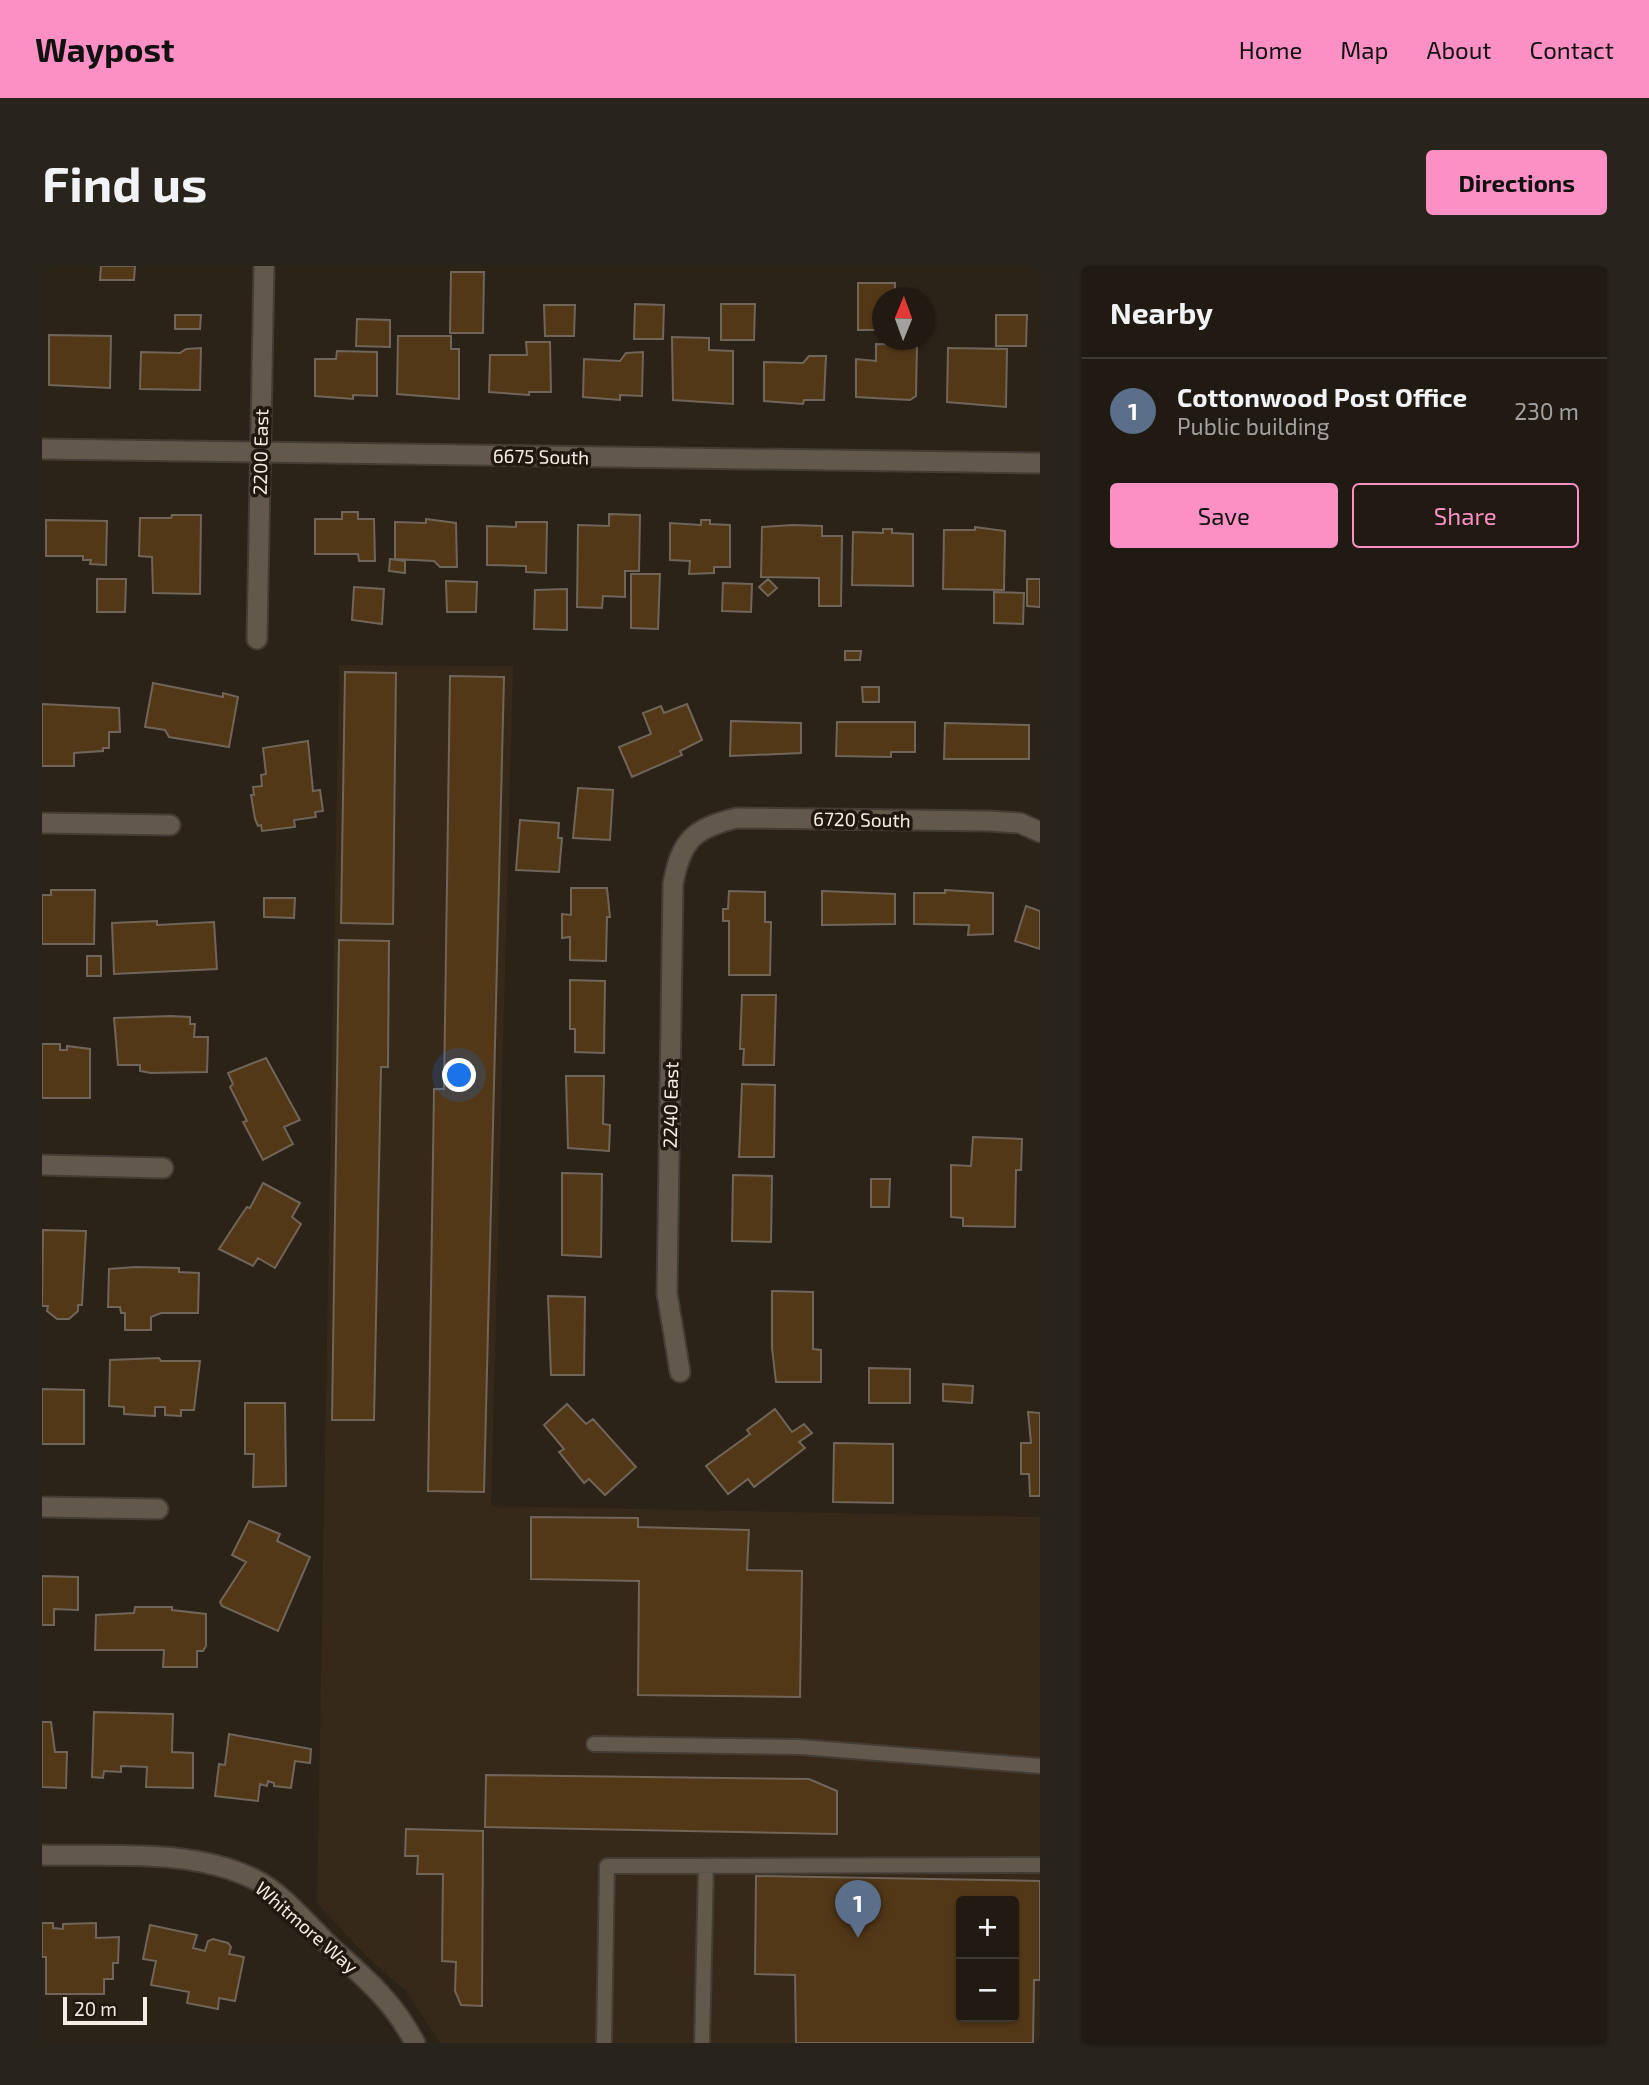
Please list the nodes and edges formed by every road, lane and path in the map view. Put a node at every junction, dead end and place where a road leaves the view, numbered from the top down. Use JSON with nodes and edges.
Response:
{"nodes":[{"id":1,"x":264,"y":266,"type":"edge"},
{"id":2,"x":42,"y":449,"type":"edge"},
{"id":3,"x":260,"y":452,"type":"junction"},
{"id":4,"x":1040,"y":463,"type":"edge"},
{"id":5,"x":257,"y":639,"type":"dead end"},
{"id":6,"x":42,"y":823,"type":"edge"},
{"id":7,"x":170,"y":825,"type":"dead end"},
{"id":8,"x":1040,"y":832,"type":"edge"},
{"id":9,"x":687,"y":841,"type":"joint"},
{"id":10,"x":42,"y":1165,"type":"edge"},
{"id":11,"x":163,"y":1168,"type":"dead end"},
{"id":12,"x":680,"y":1372,"type":"dead end"},
{"id":13,"x":42,"y":1507,"type":"edge"},
{"id":14,"x":158,"y":1509,"type":"dead end"},
{"id":15,"x":594,"y":1744,"type":"dead end"},
{"id":16,"x":1040,"y":1766,"type":"edge"},
{"id":17,"x":42,"y":1856,"type":"edge"},
{"id":18,"x":1040,"y":1865,"type":"edge"},
{"id":19,"x":706,"y":1866,"type":"junction"},
{"id":20,"x":415,"y":2043,"type":"edge"},
{"id":21,"x":604,"y":2043,"type":"edge"},
{"id":22,"x":702,"y":2043,"type":"edge"}],
"edges":[{"from":1,"to":3,"type":"street","name":"2200 East"},
{"from":2,"to":3,"type":"street","name":"6675 South"},
{"from":3,"to":4,"type":"street","name":"6675 South"},
{"from":3,"to":5,"type":"street","name":"2200 East"},
{"from":6,"to":7,"type":"street"},
{"from":8,"to":9,"type":"street","name":"6720 South"},
{"from":9,"to":12,"type":"street","name":"2240 East"},
{"from":10,"to":11,"type":"street"},
{"from":13,"to":14,"type":"street"},
{"from":15,"to":16,"type":"lane"},
{"from":17,"to":20,"type":"street","name":"Whitmore Way"},
{"from":18,"to":19,"type":"lane"},
{"from":19,"to":21,"type":"lane"},
{"from":19,"to":22,"type":"lane"}]}
